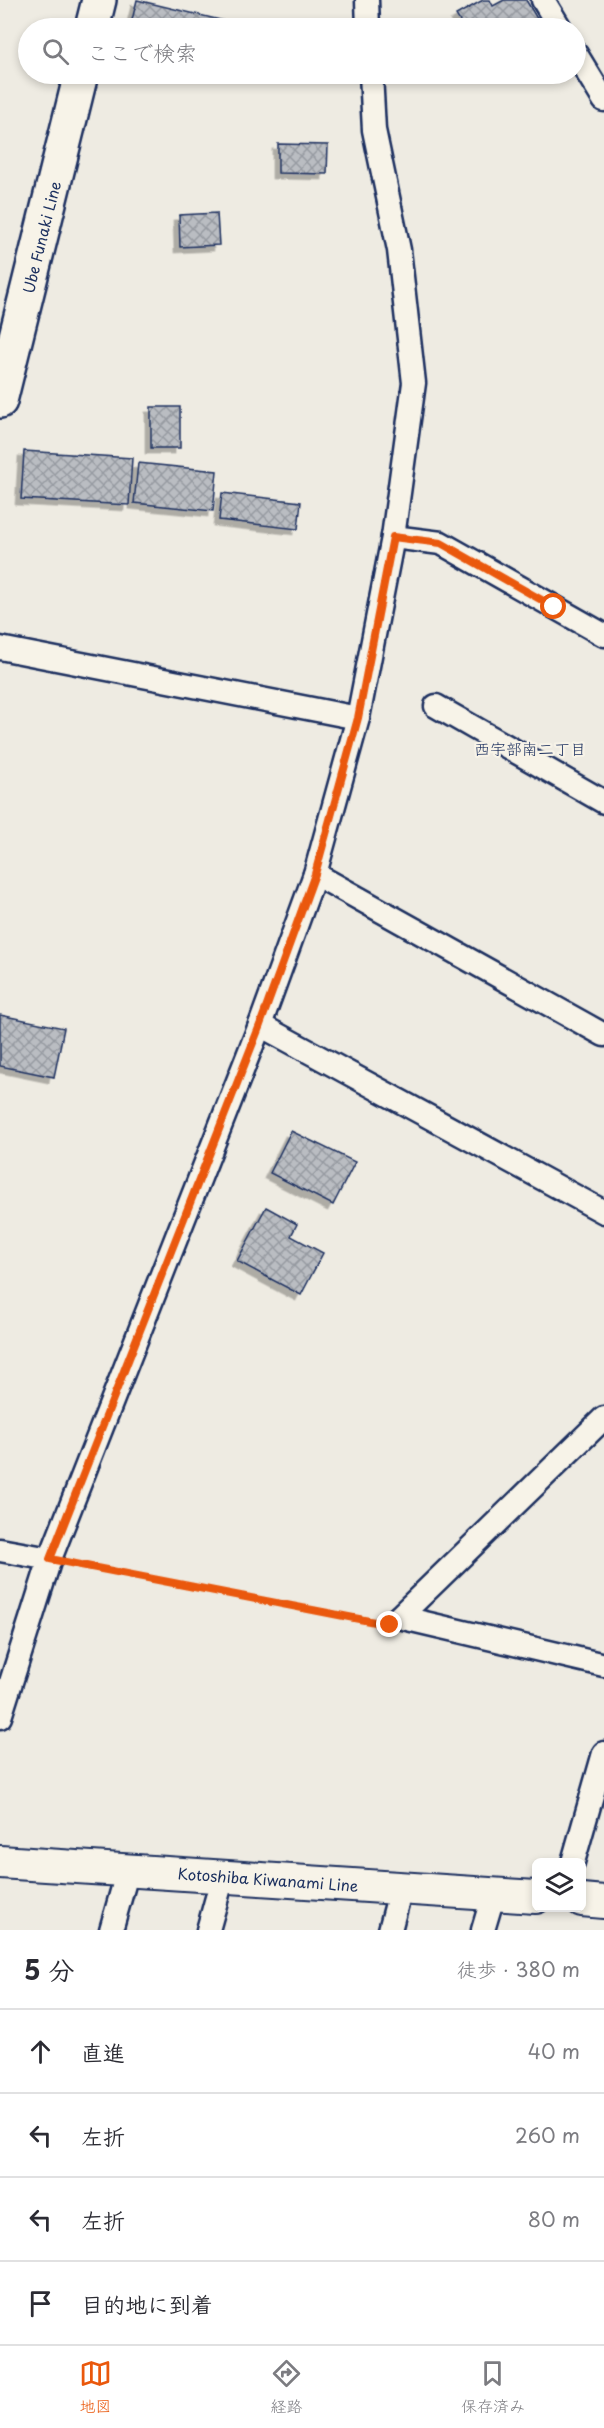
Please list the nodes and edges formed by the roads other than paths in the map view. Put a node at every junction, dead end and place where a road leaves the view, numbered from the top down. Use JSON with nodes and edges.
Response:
{"nodes":[{"id":1,"x":99,"y":0,"type":"edge"},
{"id":2,"x":367,"y":0,"type":"edge"},
{"id":3,"x":543,"y":0,"type":"edge"},
{"id":4,"x":94,"y":18,"type":"edge"},
{"id":5,"x":368,"y":18,"type":"edge"},
{"id":6,"x":554,"y":18,"type":"edge"},
{"id":7,"x":586,"y":70,"type":"edge"},
{"id":8,"x":79,"y":84,"type":"edge"},
{"id":9,"x":372,"y":84,"type":"edge"},
{"id":10,"x":604,"y":100,"type":"edge"},
{"id":11,"x":0,"y":401,"type":"edge"},
{"id":12,"x":393,"y":537,"type":"junction"},
{"id":13,"x":604,"y":634,"type":"edge"},
{"id":14,"x":0,"y":648,"type":"edge"},
{"id":15,"x":436,"y":706,"type":"dead end"},
{"id":16,"x":358,"y":718,"type":"junction"},
{"id":17,"x":604,"y":802,"type":"edge"},
{"id":18,"x":315,"y":874,"type":"junction"},
{"id":19,"x":260,"y":1025,"type":"junction"},
{"id":20,"x":604,"y":1035,"type":"edge"},
{"id":21,"x":604,"y":1212,"type":"edge"},
{"id":22,"x":604,"y":1418,"type":"edge"},
{"id":23,"x":0,"y":1550,"type":"edge"},
{"id":24,"x":50,"y":1559,"type":"junction"},
{"id":25,"x":604,"y":1665,"type":"edge"},
{"id":26,"x":0,"y":1717,"type":"edge"},
{"id":27,"x":604,"y":1753,"type":"edge"},
{"id":28,"x":574,"y":1858,"type":"edge"},
{"id":29,"x":0,"y":1862,"type":"edge"},
{"id":30,"x":128,"y":1870,"type":"junction"},
{"id":31,"x":223,"y":1876,"type":"junction"},
{"id":32,"x":401,"y":1888,"type":"junction"},
{"id":33,"x":494,"y":1893,"type":"junction"},
{"id":34,"x":532,"y":1897,"type":"edge"},
{"id":35,"x":586,"y":1900,"type":"edge"},
{"id":36,"x":604,"y":1902,"type":"edge"},
{"id":37,"x":111,"y":1930,"type":"edge"},
{"id":38,"x":208,"y":1930,"type":"edge"},
{"id":39,"x":390,"y":1930,"type":"edge"},
{"id":40,"x":483,"y":1930,"type":"edge"}],
"edges":[{"from":1,"to":4,"type":"main road"},
{"from":2,"to":5,"type":"street"},
{"from":3,"to":6,"type":"street"},
{"from":7,"to":10,"type":"street"},
{"from":8,"to":11,"type":"main road","name":"Ube Funaki Line"},
{"from":9,"to":12,"type":"street"},
{"from":12,"to":13,"type":"street"},
{"from":12,"to":16,"type":"street"},
{"from":14,"to":16,"type":"street"},
{"from":15,"to":17,"type":"street"},
{"from":16,"to":18,"type":"street"},
{"from":18,"to":19,"type":"street"},
{"from":18,"to":20,"type":"street"},
{"from":19,"to":21,"type":"street"},
{"from":19,"to":24,"type":"street"},
{"from":22,"to":25,"type":"street"},
{"from":23,"to":24,"type":"street"},
{"from":24,"to":26,"type":"street"},
{"from":27,"to":28,"type":"street"},
{"from":29,"to":30,"type":"main road","name":"Kotoshiba Kiwanami Line"},
{"from":30,"to":31,"type":"main road","name":"Kotoshiba Kiwanami Line"},
{"from":30,"to":37,"type":"street"},
{"from":31,"to":32,"type":"main road","name":"Kotoshiba Kiwanami Line"},
{"from":31,"to":38,"type":"street"},
{"from":32,"to":33,"type":"main road","name":"Kotoshiba Kiwanami Line"},
{"from":32,"to":39,"type":"street"},
{"from":33,"to":34,"type":"main road","name":"Kotoshiba Kiwanami Line"},
{"from":33,"to":40,"type":"street"},
{"from":35,"to":36,"type":"main road"}]}
